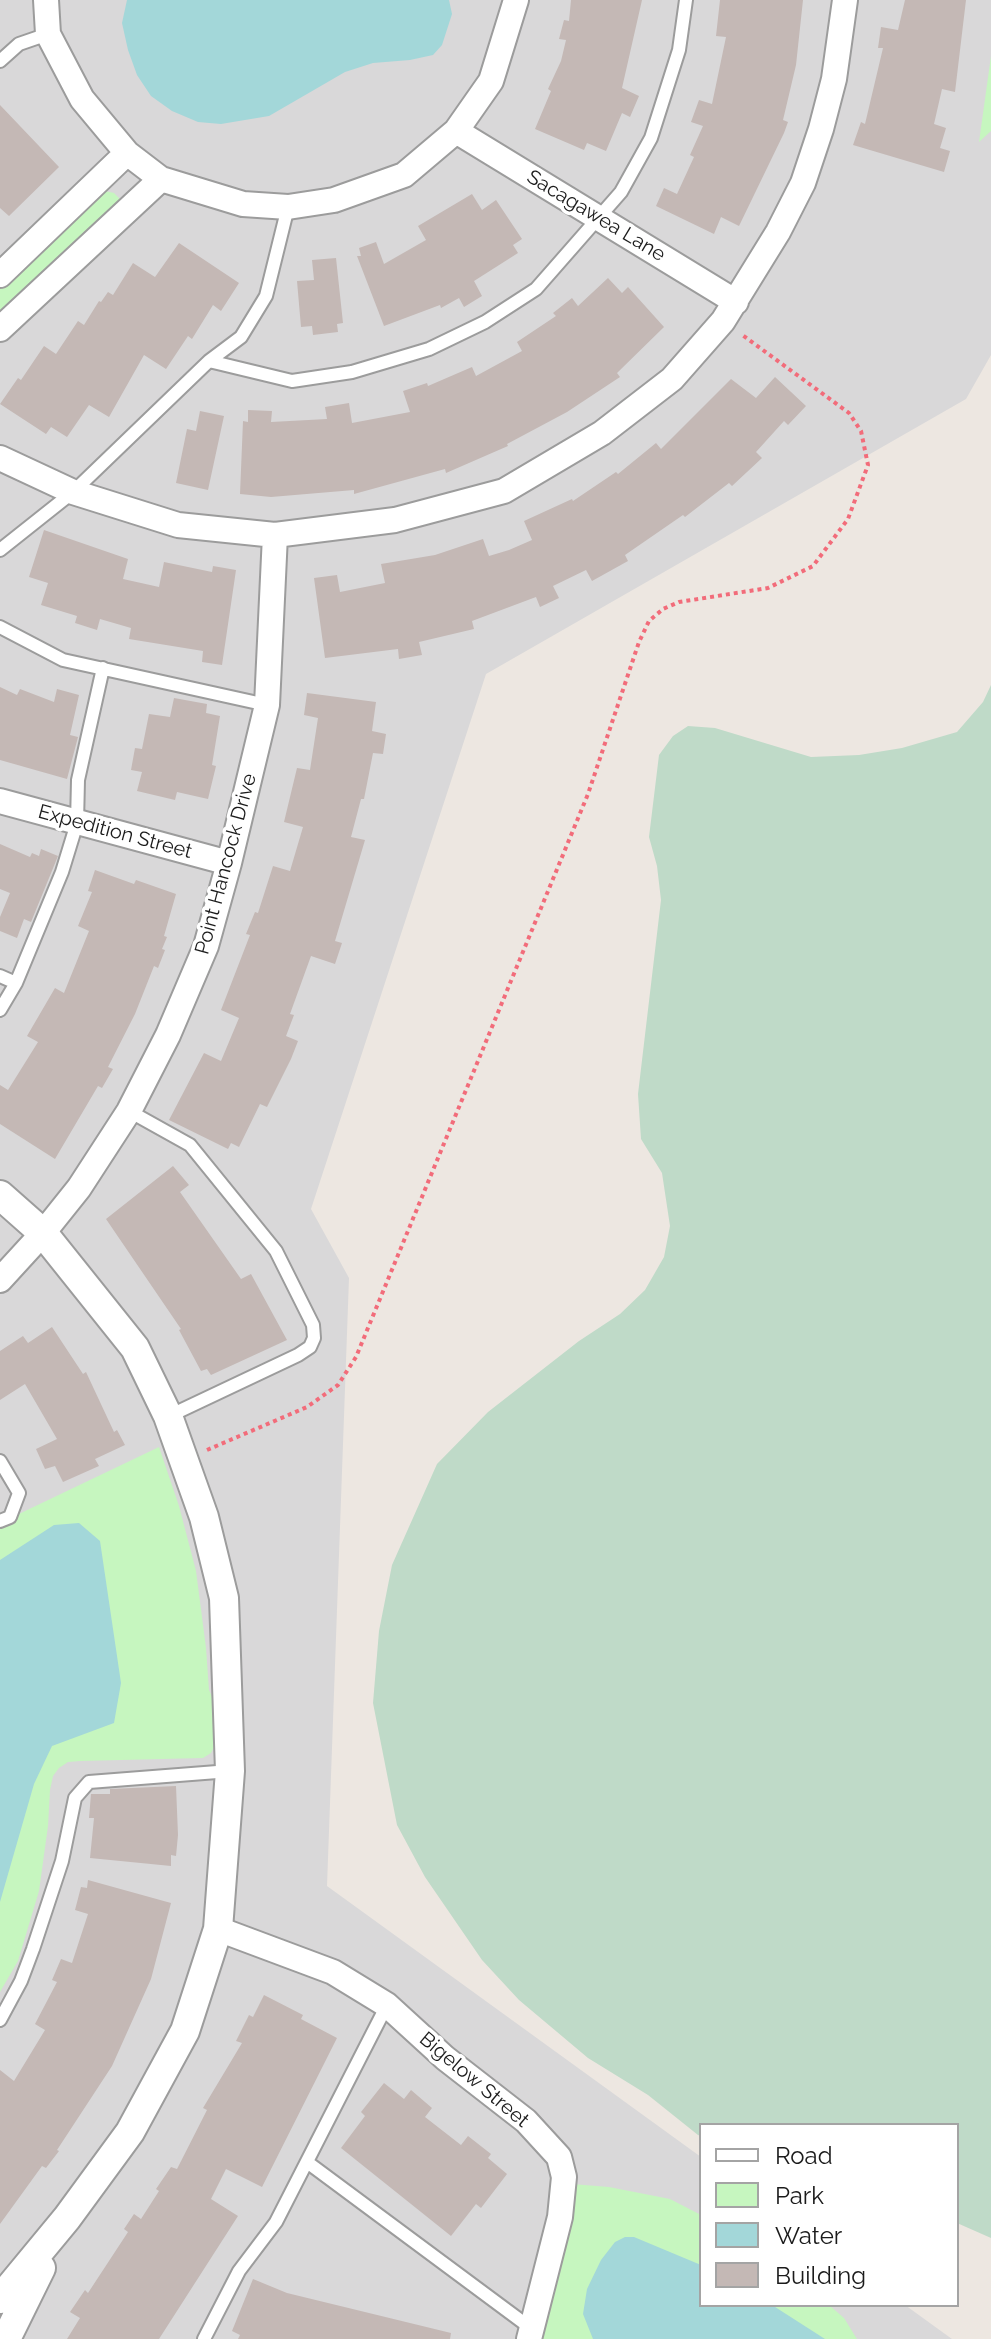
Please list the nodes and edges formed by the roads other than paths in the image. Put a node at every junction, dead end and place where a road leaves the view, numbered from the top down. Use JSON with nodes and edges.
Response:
{"nodes":[{"id":1,"x":46,"y":0,"type":"edge"},
{"id":2,"x":516,"y":0,"type":"edge"},
{"id":3,"x":686,"y":0,"type":"edge"},
{"id":4,"x":845,"y":0,"type":"edge"},
{"id":5,"x":48,"y":34,"type":"junction"},
{"id":6,"x":0,"y":61,"type":"edge"},
{"id":7,"x":456,"y":131,"type":"junction"},
{"id":8,"x":127,"y":153,"type":"junction"},
{"id":9,"x":161,"y":179,"type":"junction"},
{"id":10,"x":288,"y":207,"type":"junction"},
{"id":11,"x":599,"y":219,"type":"junction"},
{"id":12,"x":0,"y":275,"type":"edge"},
{"id":13,"x":730,"y":311,"type":"junction"},
{"id":14,"x":0,"y":329,"type":"edge"},
{"id":15,"x":209,"y":361,"type":"junction"},
{"id":16,"x":0,"y":458,"type":"edge"},
{"id":17,"x":73,"y":492,"type":"junction"},
{"id":18,"x":275,"y":535,"type":"junction"},
{"id":19,"x":0,"y":550,"type":"edge"},
{"id":20,"x":0,"y":627,"type":"edge"},
{"id":21,"x":103,"y":668,"type":"junction"},
{"id":22,"x":267,"y":705,"type":"junction"},
{"id":23,"x":0,"y":801,"type":"edge"},
{"id":24,"x":77,"y":823,"type":"junction"},
{"id":25,"x":229,"y":863,"type":"junction"},
{"id":26,"x":0,"y":976,"type":"edge"},
{"id":27,"x":16,"y":983,"type":"junction"},
{"id":28,"x":0,"y":1010,"type":"edge"},
{"id":29,"x":129,"y":1111,"type":"junction"},
{"id":30,"x":0,"y":1195,"type":"edge"},
{"id":31,"x":43,"y":1233,"type":"junction"},
{"id":32,"x":0,"y":1280,"type":"edge"},
{"id":33,"x":168,"y":1416,"type":"junction"},
{"id":34,"x":0,"y":1461,"type":"edge"},
{"id":35,"x":0,"y":1521,"type":"edge"},
{"id":36,"x":230,"y":1771,"type":"junction"},
{"id":37,"x":218,"y":1929,"type":"junction"},
{"id":38,"x":387,"y":2005,"type":"junction"},
{"id":39,"x":0,"y":2020,"type":"edge"},
{"id":40,"x":307,"y":2162,"type":"junction"},
{"id":41,"x":67,"y":2218,"type":"junction"},
{"id":42,"x":0,"y":2299,"type":"edge"},
{"id":43,"x":530,"y":2334,"type":"edge"},
{"id":44,"x":6,"y":2339,"type":"edge"},
{"id":45,"x":204,"y":2339,"type":"edge"}],
"edges":[{"from":1,"to":5,"type":"street"},
{"from":2,"to":7,"type":"street"},
{"from":3,"to":11,"type":"lane"},
{"from":4,"to":13,"type":"street"},
{"from":5,"to":6,"type":"lane"},
{"from":5,"to":8,"type":"street"},
{"from":7,"to":10,"type":"street"},
{"from":7,"to":11,"type":"street","name":"Sacagawea Lane"},
{"from":8,"to":9,"type":"street"},
{"from":8,"to":12,"type":"street"},
{"from":9,"to":10,"type":"street"},
{"from":9,"to":14,"type":"street"},
{"from":10,"to":15,"type":"lane"},
{"from":11,"to":13,"type":"street","name":"Sacagawea Lane"},
{"from":11,"to":15,"type":"lane"},
{"from":13,"to":18,"type":"street"},
{"from":15,"to":17,"type":"lane"},
{"from":16,"to":17,"type":"street"},
{"from":17,"to":18,"type":"street"},
{"from":17,"to":19,"type":"lane"},
{"from":18,"to":22,"type":"street","name":"Point Hancock Drive"},
{"from":20,"to":21,"type":"lane"},
{"from":21,"to":22,"type":"lane"},
{"from":21,"to":24,"type":"lane"},
{"from":22,"to":25,"type":"street","name":"Point Hancock Drive"},
{"from":23,"to":24,"type":"street","name":"Expedition Street"},
{"from":24,"to":25,"type":"street","name":"Expedition Street"},
{"from":24,"to":27,"type":"lane"},
{"from":25,"to":29,"type":"street","name":"Point Hancock Drive"},
{"from":26,"to":27,"type":"lane"},
{"from":27,"to":28,"type":"lane"},
{"from":29,"to":31,"type":"street","name":"Point Hancock Drive"},
{"from":29,"to":33,"type":"lane"},
{"from":30,"to":31,"type":"street"},
{"from":31,"to":32,"type":"street","name":"Point Hancock Drive"},
{"from":31,"to":33,"type":"street"},
{"from":33,"to":36,"type":"street"},
{"from":34,"to":35,"type":"lane"},
{"from":36,"to":37,"type":"street"},
{"from":36,"to":39,"type":"lane"},
{"from":37,"to":38,"type":"street","name":"Bigelow Street"},
{"from":37,"to":41,"type":"street"},
{"from":38,"to":40,"type":"lane"},
{"from":38,"to":43,"type":"street","name":"Bigelow Street"},
{"from":40,"to":43,"type":"lane"},
{"from":40,"to":45,"type":"lane"},
{"from":41,"to":42,"type":"street"},
{"from":41,"to":44,"type":"street"}]}
